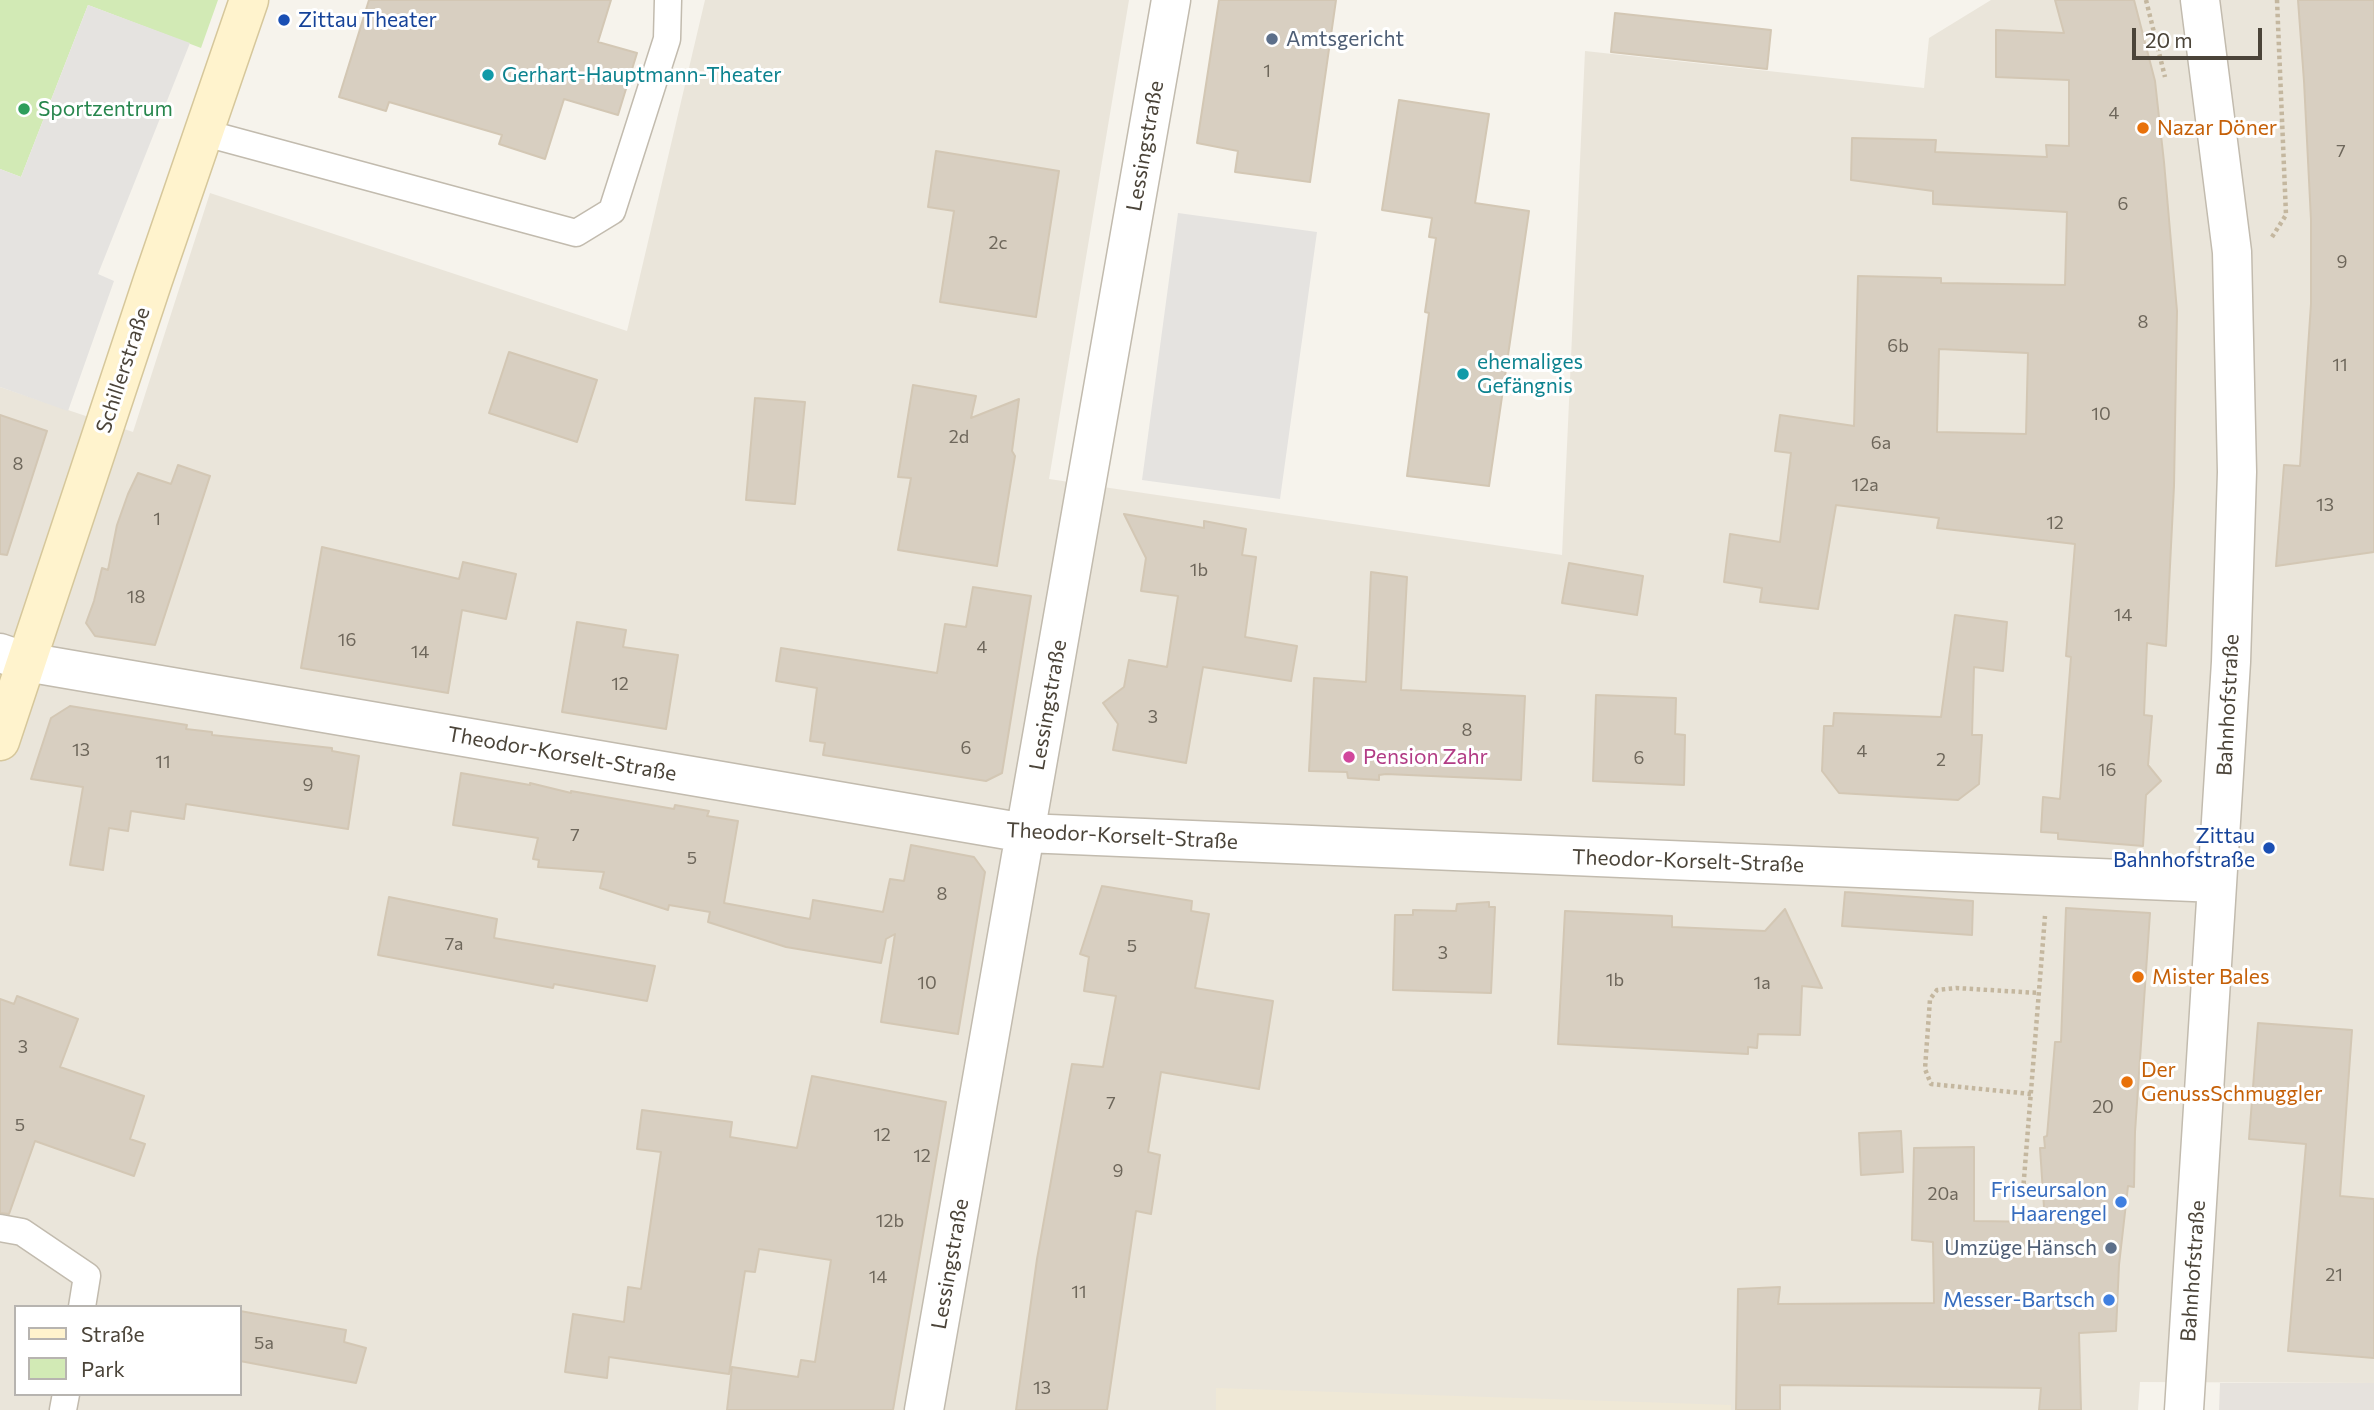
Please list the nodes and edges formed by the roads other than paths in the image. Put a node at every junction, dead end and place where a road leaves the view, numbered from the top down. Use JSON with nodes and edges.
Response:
{"nodes":[{"id":1,"x":249,"y":0,"type":"edge"},
{"id":2,"x":668,"y":0,"type":"edge"},
{"id":3,"x":1171,"y":0,"type":"edge"},
{"id":4,"x":2200,"y":0,"type":"edge"},
{"id":5,"x":205,"y":133,"type":"junction"},
{"id":6,"x":13,"y":658,"type":"edge"},
{"id":7,"x":0,"y":741,"type":"edge"},
{"id":8,"x":1025,"y":833,"type":"junction"},
{"id":9,"x":2217,"y":884,"type":"junction"},
{"id":10,"x":0,"y":1228,"type":"edge"},
{"id":11,"x":82,"y":1305,"type":"edge"},
{"id":12,"x":924,"y":1410,"type":"edge"},
{"id":13,"x":2184,"y":1410,"type":"edge"}],
"edges":[{"from":1,"to":5,"type":"main road","name":"Schillerstraße"},
{"from":2,"to":5,"type":"lane"},
{"from":3,"to":8,"type":"street","name":"Lessingstraße"},
{"from":4,"to":9,"type":"street","name":"Bahnhofstraße"},
{"from":5,"to":6,"type":"main road","name":"Schillerstraße"},
{"from":6,"to":7,"type":"main road","name":"Schillerstraße"},
{"from":6,"to":8,"type":"street","name":"Theodor-Korselt-Straße"},
{"from":8,"to":9,"type":"street","name":"Theodor-Korselt-Straße"},
{"from":8,"to":12,"type":"street","name":"Lessingstraße"},
{"from":9,"to":13,"type":"street","name":"Bahnhofstraße"},
{"from":10,"to":11,"type":"lane"}]}
